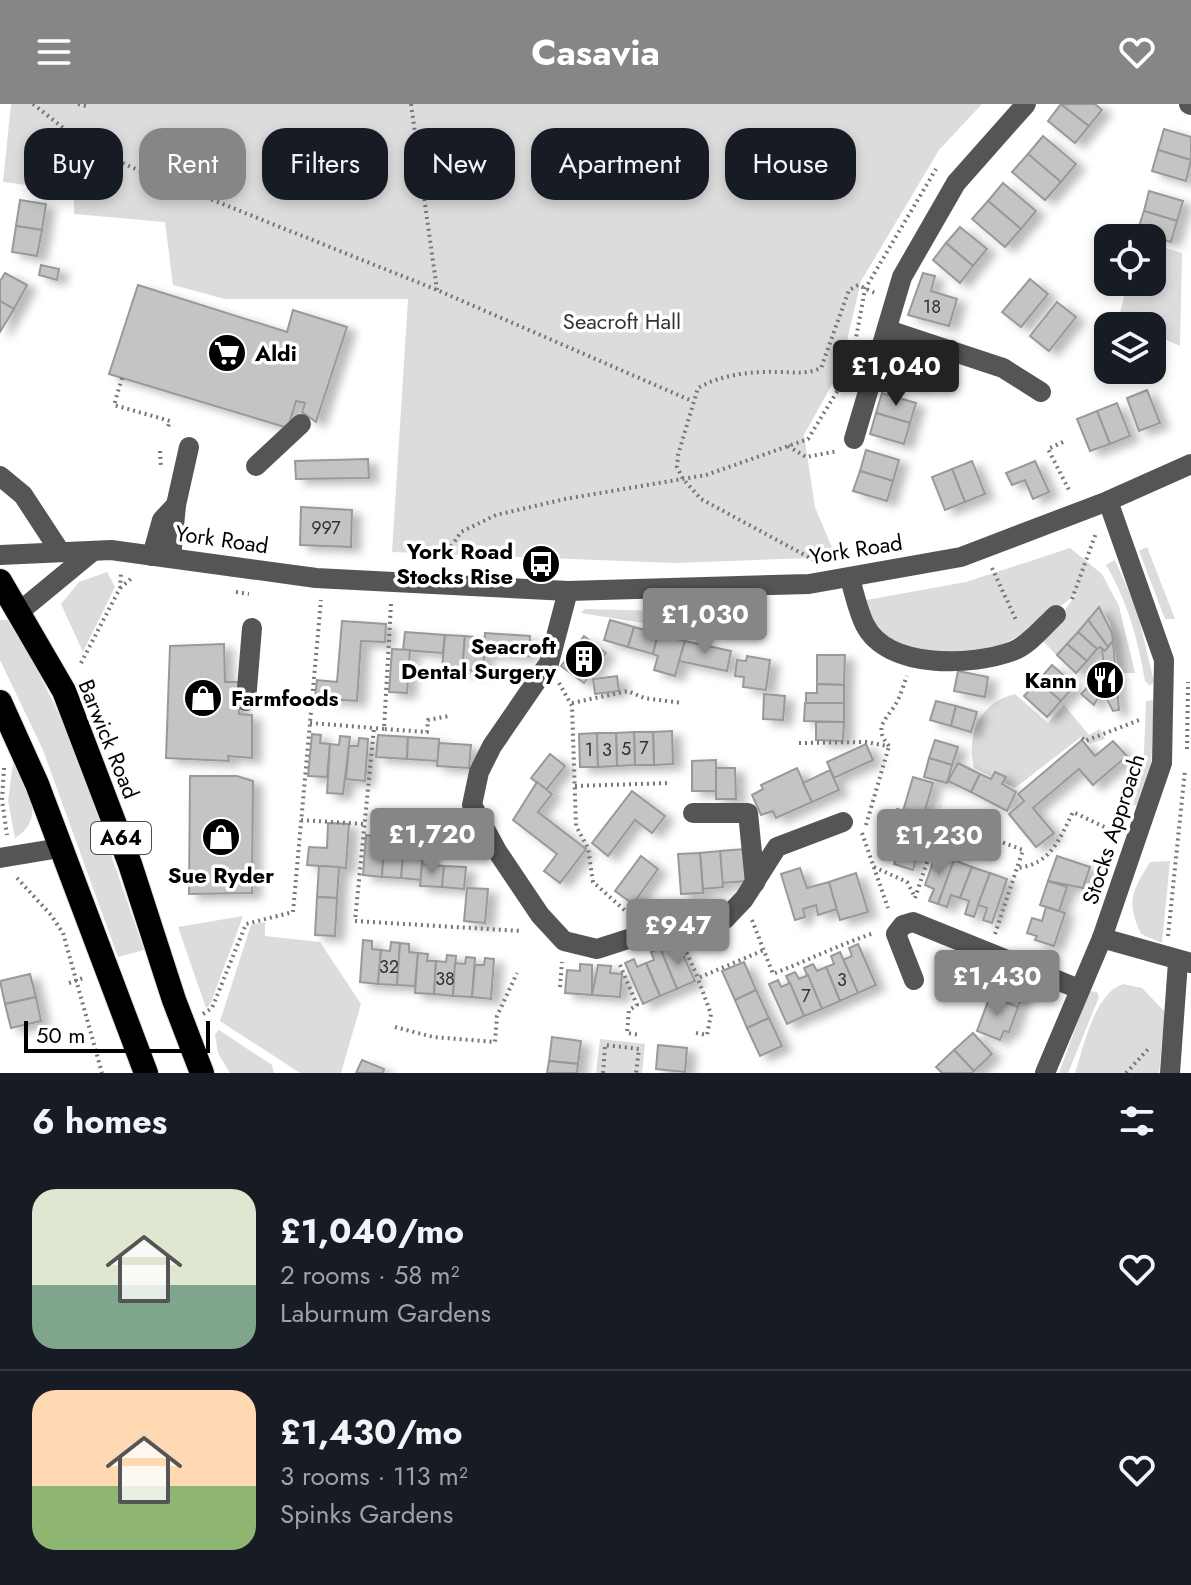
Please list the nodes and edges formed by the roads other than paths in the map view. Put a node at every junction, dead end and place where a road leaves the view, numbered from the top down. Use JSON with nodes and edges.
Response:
{"nodes":[{"id":1,"x":1026,"y":104,"type":"edge"},
{"id":2,"x":888,"y":330,"type":"junction"},
{"id":3,"x":1041,"y":392,"type":"dead end"},
{"id":4,"x":301,"y":424,"type":"dead end"},
{"id":5,"x":853,"y":444,"type":"road end"},
{"id":6,"x":189,"y":447,"type":"dead end"},
{"id":7,"x":1191,"y":464,"type":"edge"},
{"id":8,"x":256,"y":466,"type":"dead end"},
{"id":9,"x":0,"y":476,"type":"edge"},
{"id":10,"x":1108,"y":501,"type":"junction"},
{"id":11,"x":59,"y":550,"type":"junction"},
{"id":12,"x":93,"y":551,"type":"junction"},
{"id":13,"x":0,"y":555,"type":"edge"},
{"id":14,"x":162,"y":557,"type":"junction"},
{"id":15,"x":850,"y":578,"type":"junction"},
{"id":16,"x":0,"y":581,"type":"edge"},
{"id":17,"x":568,"y":591,"type":"junction"},
{"id":18,"x":10,"y":612,"type":"edge"},
{"id":19,"x":1056,"y":615,"type":"road end"},
{"id":20,"x":252,"y":628,"type":"dead end"},
{"id":21,"x":246,"y":701,"type":"dead end"},
{"id":22,"x":0,"y":702,"type":"edge"},
{"id":23,"x":693,"y":813,"type":"dead end"},
{"id":24,"x":843,"y":822,"type":"road end"},
{"id":25,"x":60,"y":848,"type":"junction"},
{"id":26,"x":6,"y":858,"type":"edge"},
{"id":27,"x":749,"y":891,"type":"junction"},
{"id":28,"x":1102,"y":938,"type":"junction"},
{"id":29,"x":1178,"y":961,"type":"edge"},
{"id":30,"x":914,"y":980,"type":"dead end"},
{"id":31,"x":1079,"y":989,"type":"junction"},
{"id":32,"x":146,"y":1073,"type":"edge"},
{"id":33,"x":202,"y":1073,"type":"edge"},
{"id":34,"x":1045,"y":1073,"type":"edge"},
{"id":35,"x":1170,"y":1073,"type":"edge"}],
"edges":[{"from":1,"to":2,"type":"street"},
{"from":2,"to":3,"type":"street"},
{"from":2,"to":5,"type":"street"},
{"from":4,"to":8,"type":"street"},
{"from":6,"to":14,"type":"street"},
{"from":7,"to":10,"type":"street","name":"York Road"},
{"from":9,"to":11,"type":"street"},
{"from":10,"to":15,"type":"street","name":"York Road"},
{"from":10,"to":28,"type":"street","name":"Stocks Approach"},
{"from":11,"to":12,"type":"street","name":"York Road"},
{"from":11,"to":13,"type":"street","name":"York Road"},
{"from":12,"to":14,"type":"street","name":"York Road"},
{"from":12,"to":18,"type":"street"},
{"from":14,"to":17,"type":"street","name":"York Road"},
{"from":15,"to":17,"type":"street","name":"York Road"},
{"from":15,"to":19,"type":"street"},
{"from":16,"to":18,"type":"highway","number":"A64"},
{"from":17,"to":27,"type":"street"},
{"from":18,"to":33,"type":"highway","name":"Barwick Road","number":"A64"},
{"from":20,"to":21,"type":"street"},
{"from":22,"to":25,"type":"highway","number":"A64"},
{"from":23,"to":27,"type":"street"},
{"from":24,"to":27,"type":"street"},
{"from":25,"to":26,"type":"street"},
{"from":25,"to":32,"type":"highway","number":"A64"},
{"from":28,"to":29,"type":"street"},
{"from":28,"to":31,"type":"street","name":"Stocks Approach"},
{"from":29,"to":35,"type":"street"},
{"from":30,"to":31,"type":"street"},
{"from":31,"to":34,"type":"street","name":"Stocks Approach"}]}
